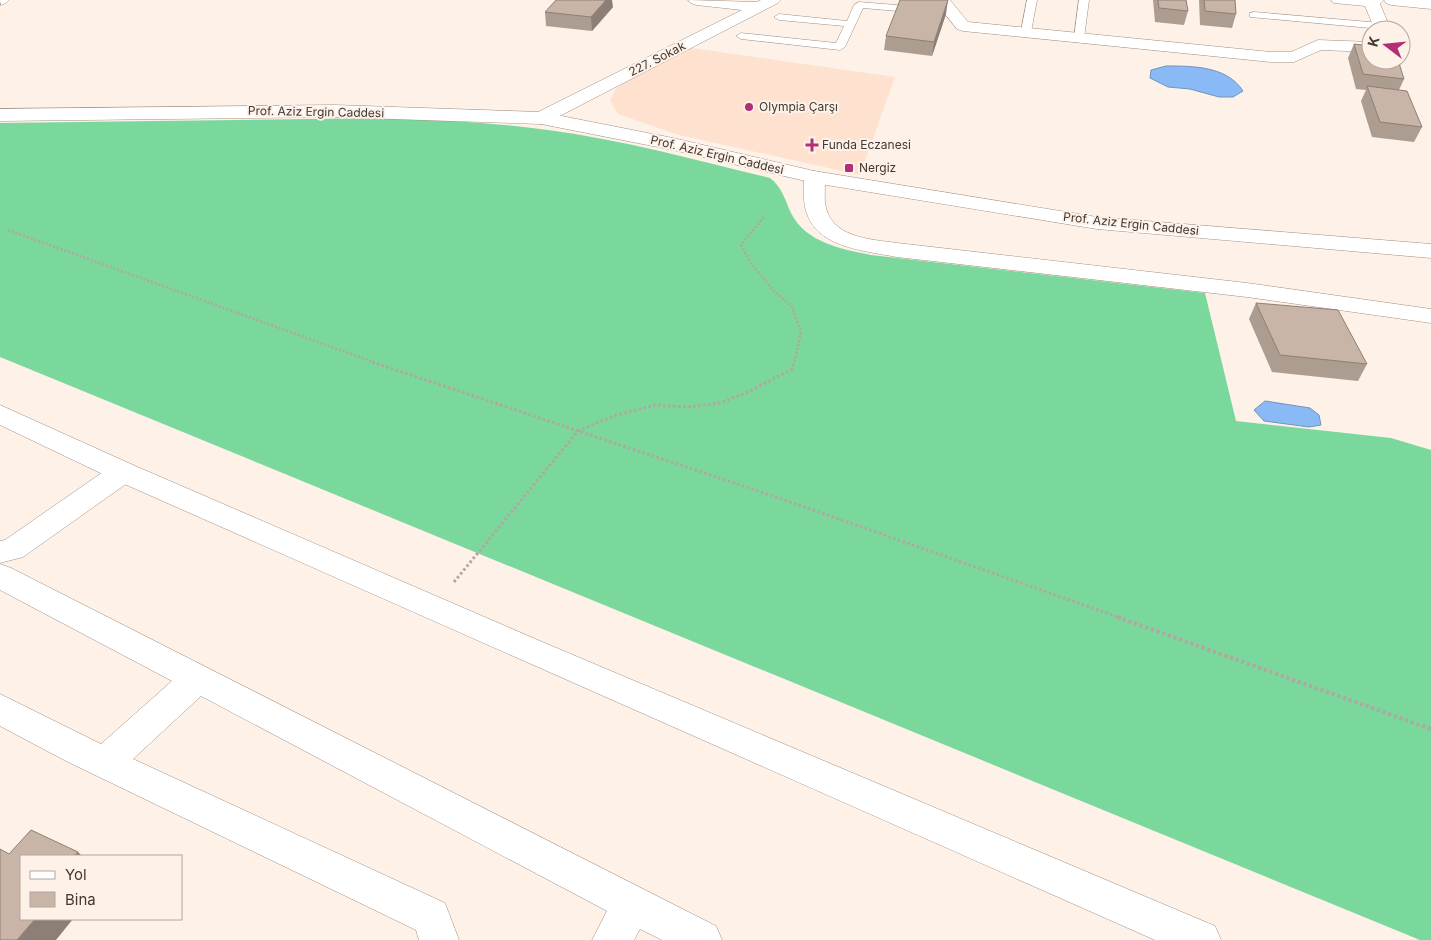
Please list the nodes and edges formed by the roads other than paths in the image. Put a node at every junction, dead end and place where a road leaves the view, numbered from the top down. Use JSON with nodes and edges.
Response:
{"nodes":[{"id":1,"x":696,"y":0,"type":"edge"},
{"id":2,"x":942,"y":0,"type":"edge"},
{"id":3,"x":1032,"y":0,"type":"edge"},
{"id":4,"x":1084,"y":0,"type":"edge"},
{"id":5,"x":1339,"y":0,"type":"edge"},
{"id":6,"x":1391,"y":0,"type":"edge"},
{"id":7,"x":1374,"y":1,"type":"edge"},
{"id":8,"x":766,"y":4,"type":"edge"},
{"id":9,"x":1431,"y":4,"type":"edge"},
{"id":10,"x":954,"y":13,"type":"junction"},
{"id":11,"x":1254,"y":15,"type":"dead end"},
{"id":12,"x":779,"y":17,"type":"dead end"},
{"id":13,"x":1380,"y":20,"type":"edge"},
{"id":14,"x":850,"y":24,"type":"junction"},
{"id":15,"x":1361,"y":26,"type":"edge"},
{"id":16,"x":1026,"y":32,"type":"junction"},
{"id":17,"x":741,"y":36,"type":"dead end"},
{"id":18,"x":1079,"y":38,"type":"junction"},
{"id":19,"x":1361,"y":47,"type":"edge"},
{"id":20,"x":0,"y":115,"type":"edge"},
{"id":21,"x":540,"y":118,"type":"junction"},
{"id":22,"x":814,"y":177,"type":"junction"},
{"id":23,"x":1431,"y":251,"type":"edge"},
{"id":24,"x":1431,"y":316,"type":"edge"},
{"id":25,"x":0,"y":414,"type":"edge"},
{"id":26,"x":123,"y":472,"type":"junction"},
{"id":27,"x":0,"y":552,"type":"edge"},
{"id":28,"x":0,"y":576,"type":"edge"},
{"id":29,"x":198,"y":679,"type":"junction"},
{"id":30,"x":0,"y":709,"type":"edge"},
{"id":31,"x":105,"y":762,"type":"junction"},
{"id":32,"x":633,"y":904,"type":"junction"},
{"id":33,"x":439,"y":940,"type":"edge"},
{"id":34,"x":612,"y":940,"type":"edge"},
{"id":35,"x":702,"y":940,"type":"edge"},
{"id":36,"x":1201,"y":940,"type":"edge"}],
"edges":[{"from":1,"to":8,"type":"street"},
{"from":2,"to":10,"type":"street"},
{"from":3,"to":16,"type":"lane"},
{"from":4,"to":18,"type":"lane"},
{"from":5,"to":7,"type":"street"},
{"from":6,"to":9,"type":"street"},
{"from":7,"to":13,"type":"street"},
{"from":8,"to":21,"type":"street","name":"227. Sokak"},
{"from":10,"to":14,"type":"lane"},
{"from":10,"to":16,"type":"street"},
{"from":11,"to":15,"type":"lane"},
{"from":12,"to":14,"type":"lane"},
{"from":14,"to":17,"type":"lane"},
{"from":16,"to":18,"type":"street"},
{"from":18,"to":19,"type":"street"},
{"from":20,"to":21,"type":"street","name":"Prof. Aziz Ergin Caddesi"},
{"from":21,"to":22,"type":"street","name":"Prof. Aziz Ergin Caddesi"},
{"from":22,"to":23,"type":"street","name":"Prof. Aziz Ergin Caddesi"},
{"from":22,"to":24,"type":"street"},
{"from":25,"to":26,"type":"street"},
{"from":26,"to":27,"type":"street"},
{"from":26,"to":36,"type":"street"},
{"from":28,"to":29,"type":"street"},
{"from":29,"to":31,"type":"street"},
{"from":29,"to":32,"type":"street"},
{"from":30,"to":31,"type":"street"},
{"from":31,"to":33,"type":"street"},
{"from":32,"to":34,"type":"street"},
{"from":32,"to":35,"type":"street"}]}
